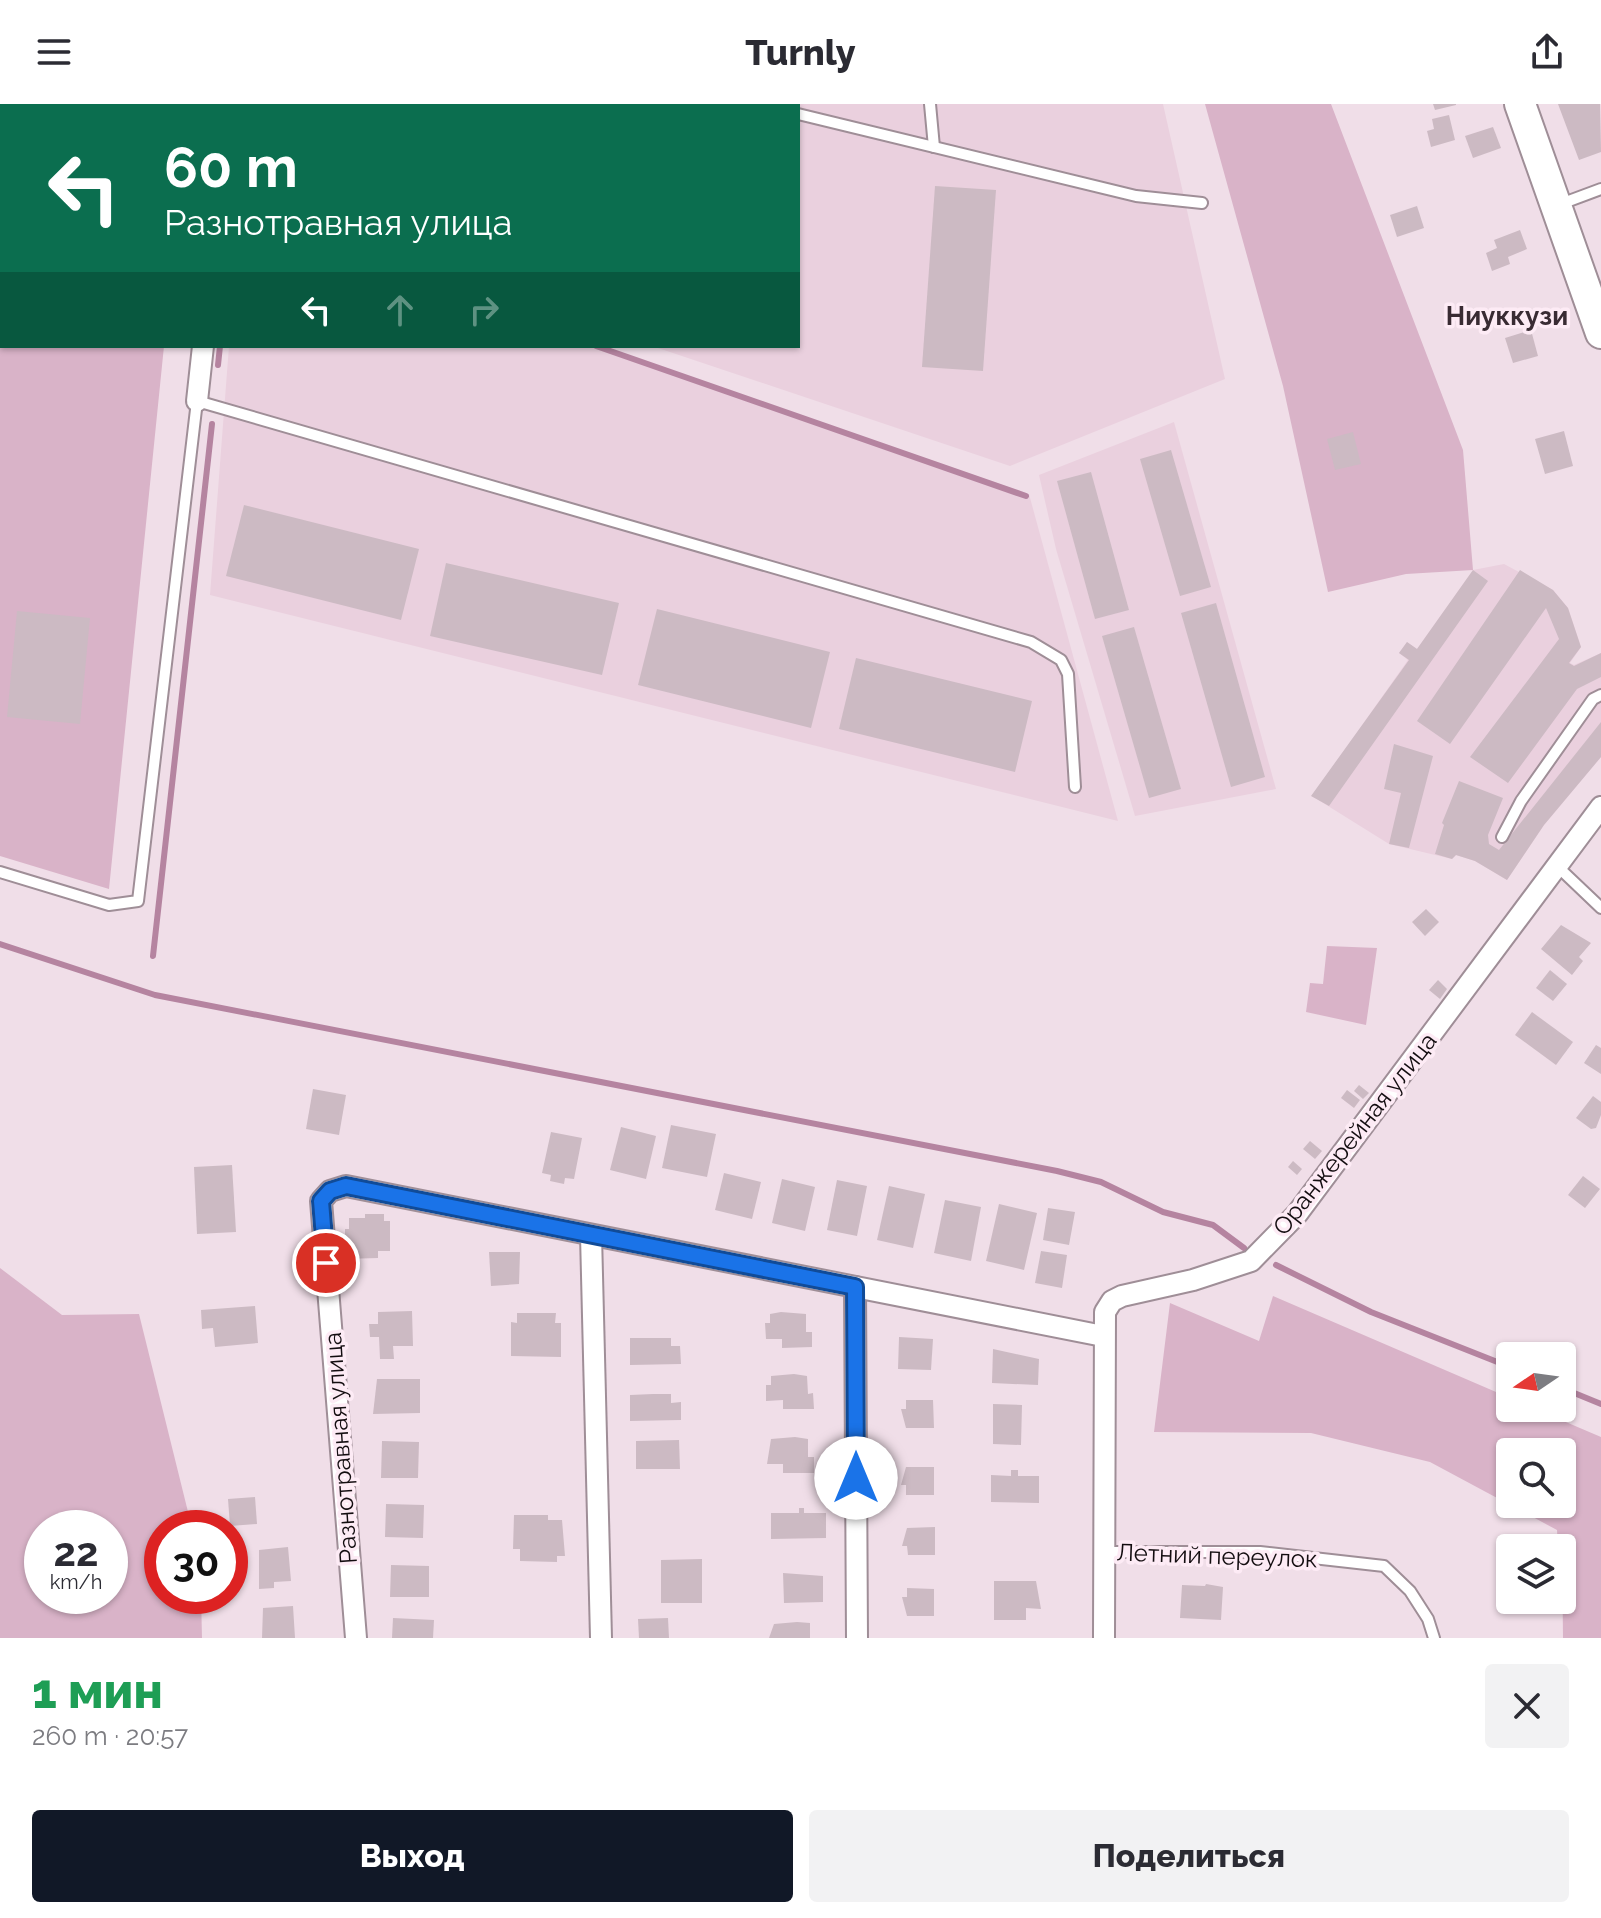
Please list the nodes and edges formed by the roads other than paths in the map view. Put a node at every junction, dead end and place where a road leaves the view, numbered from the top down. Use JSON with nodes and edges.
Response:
{"nodes":[{"id":1,"x":930,"y":104,"type":"edge"},
{"id":2,"x":1520,"y":104,"type":"edge"},
{"id":3,"x":800,"y":114,"type":"edge"},
{"id":4,"x":934,"y":147,"type":"junction"},
{"id":5,"x":1601,"y":189,"type":"edge"},
{"id":6,"x":1202,"y":203,"type":"dead end"},
{"id":7,"x":1556,"y":205,"type":"junction"},
{"id":8,"x":1601,"y":333,"type":"edge"},
{"id":9,"x":203,"y":348,"type":"edge"},
{"id":10,"x":197,"y":401,"type":"junction"},
{"id":11,"x":1601,"y":695,"type":"edge"},
{"id":12,"x":1075,"y":787,"type":"dead end"},
{"id":13,"x":1601,"y":807,"type":"edge"},
{"id":14,"x":1502,"y":837,"type":"dead end"},
{"id":15,"x":1558,"y":867,"type":"junction"},
{"id":16,"x":0,"y":872,"type":"edge"},
{"id":17,"x":1601,"y":908,"type":"edge"},
{"id":18,"x":591,"y":1235,"type":"junction"},
{"id":19,"x":855,"y":1287,"type":"junction"},
{"id":20,"x":1103,"y":1336,"type":"junction"},
{"id":21,"x":1104,"y":1552,"type":"junction"},
{"id":22,"x":356,"y":1638,"type":"edge"},
{"id":23,"x":601,"y":1638,"type":"edge"},
{"id":24,"x":857,"y":1638,"type":"edge"},
{"id":25,"x":1104,"y":1638,"type":"edge"},
{"id":26,"x":1434,"y":1638,"type":"edge"}],
"edges":[{"from":1,"to":4,"type":"lane"},
{"from":2,"to":7,"type":"main road"},
{"from":3,"to":4,"type":"lane"},
{"from":4,"to":6,"type":"lane"},
{"from":5,"to":7,"type":"lane"},
{"from":7,"to":8,"type":"main road"},
{"from":9,"to":10,"type":"street"},
{"from":10,"to":12,"type":"lane"},
{"from":10,"to":16,"type":"lane"},
{"from":11,"to":14,"type":"lane"},
{"from":13,"to":15,"type":"street","name":"Оранжерейная улица"},
{"from":15,"to":17,"type":"lane"},
{"from":15,"to":20,"type":"street","name":"Оранжерейная улица"},
{"from":18,"to":19,"type":"street","name":"Разнотравная улица"},
{"from":18,"to":22,"type":"street","name":"Разнотравная улица"},
{"from":18,"to":23,"type":"street"},
{"from":19,"to":20,"type":"street","name":"Разнотравная улица"},
{"from":19,"to":24,"type":"street"},
{"from":20,"to":21,"type":"street","name":"Оранжерейная улица"},
{"from":21,"to":25,"type":"street","name":"Оранжерейная улица"},
{"from":21,"to":26,"type":"lane","name":"Летний переулок"}]}
